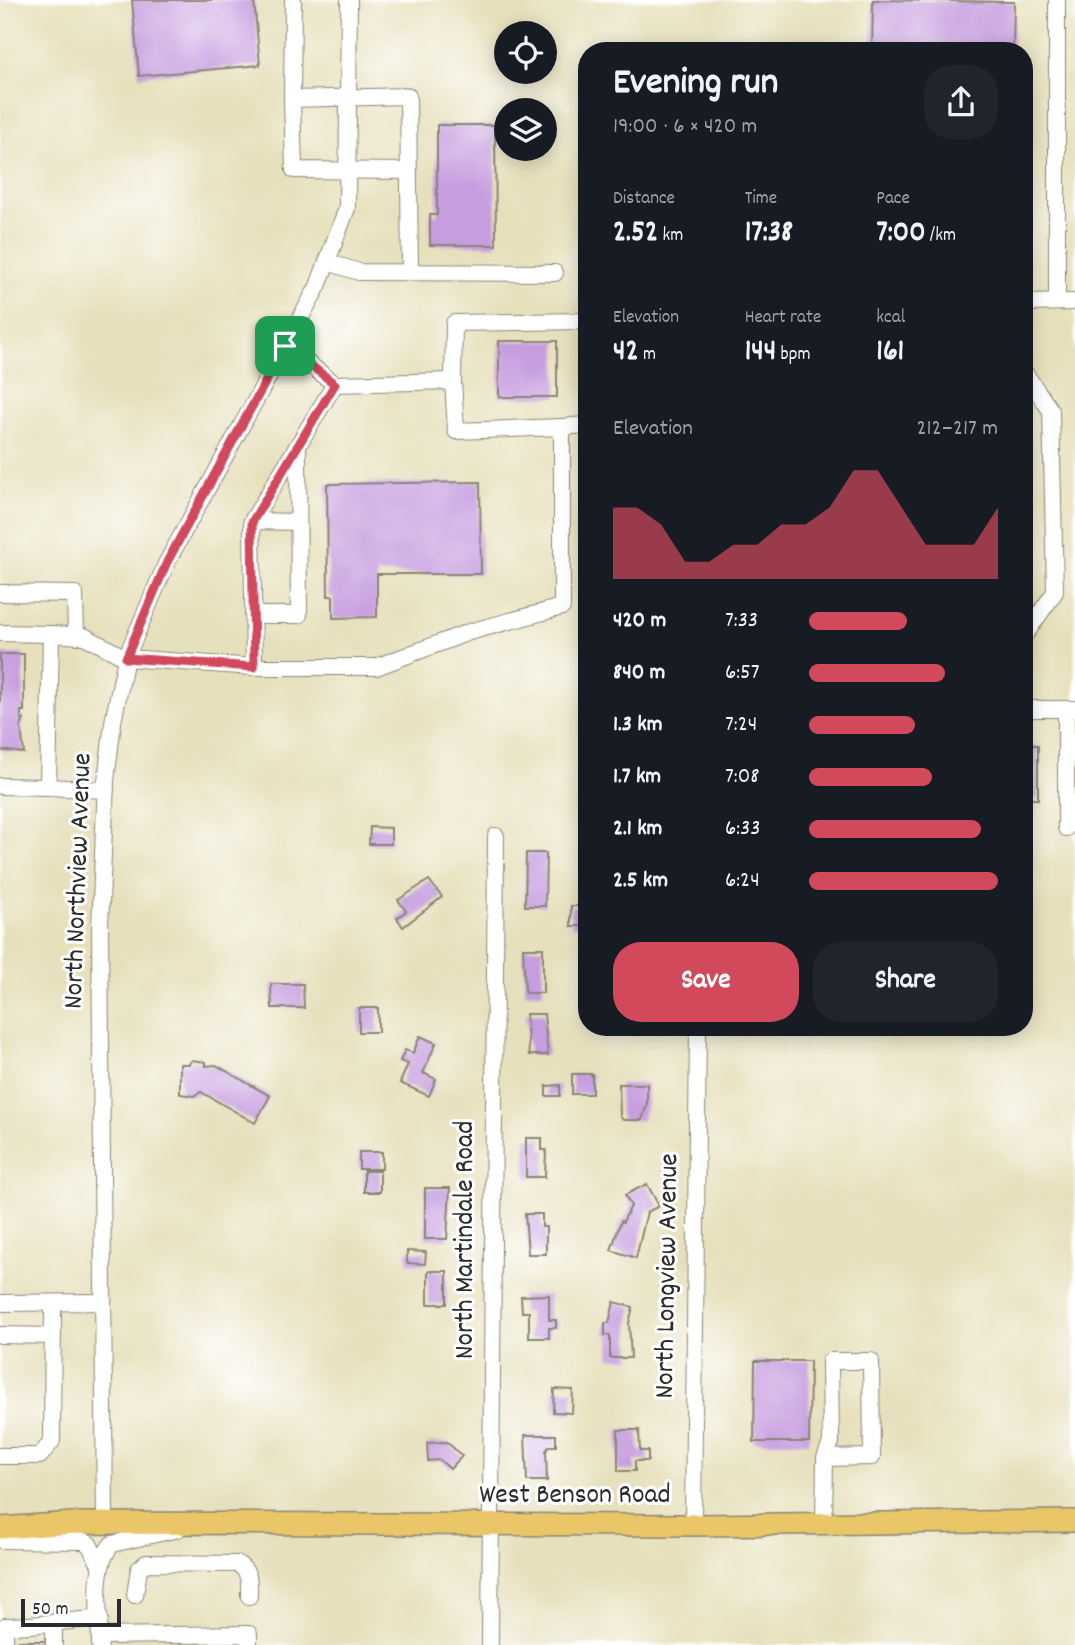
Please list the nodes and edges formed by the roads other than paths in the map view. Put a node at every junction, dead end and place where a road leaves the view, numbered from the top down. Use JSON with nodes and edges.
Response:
{"nodes":[{"id":1,"x":293,"y":0,"type":"edge"},
{"id":2,"x":349,"y":0,"type":"edge"},
{"id":3,"x":1057,"y":0,"type":"edge"},
{"id":4,"x":349,"y":97,"type":"junction"},
{"id":5,"x":292,"y":99,"type":"junction"},
{"id":6,"x":349,"y":169,"type":"junction"},
{"id":7,"x":409,"y":171,"type":"junction"},
{"id":8,"x":327,"y":262,"type":"junction"},
{"id":9,"x":410,"y":272,"type":"junction"},
{"id":10,"x":555,"y":273,"type":"dead end"},
{"id":11,"x":1057,"y":302,"type":"junction"},
{"id":12,"x":1075,"y":302,"type":"edge"},
{"id":13,"x":1033,"y":303,"type":"edge"},
{"id":14,"x":578,"y":321,"type":"edge"},
{"id":15,"x":285,"y":346,"type":"junction"},
{"id":16,"x":453,"y":381,"type":"junction"},
{"id":17,"x":335,"y":384,"type":"junction"},
{"id":18,"x":1033,"y":385,"type":"edge"},
{"id":19,"x":578,"y":425,"type":"edge"},
{"id":20,"x":562,"y":426,"type":"junction"},
{"id":21,"x":298,"y":445,"type":"junction"},
{"id":22,"x":252,"y":522,"type":"junction"},
{"id":23,"x":298,"y":522,"type":"junction"},
{"id":24,"x":0,"y":593,"type":"edge"},
{"id":25,"x":253,"y":615,"type":"junction"},
{"id":26,"x":1033,"y":623,"type":"edge"},
{"id":27,"x":0,"y":633,"type":"edge"},
{"id":28,"x":51,"y":634,"type":"junction"},
{"id":29,"x":76,"y":636,"type":"junction"},
{"id":30,"x":126,"y":658,"type":"junction"},
{"id":31,"x":254,"y":667,"type":"junction"},
{"id":32,"x":1033,"y":709,"type":"edge"},
{"id":33,"x":1070,"y":709,"type":"edge"},
{"id":34,"x":0,"y":786,"type":"edge"},
{"id":35,"x":48,"y":787,"type":"junction"},
{"id":36,"x":106,"y":790,"type":"junction"},
{"id":37,"x":1066,"y":828,"type":"dead end"},
{"id":38,"x":496,"y":836,"type":"dead end"},
{"id":39,"x":698,"y":1036,"type":"edge"},
{"id":40,"x":103,"y":1302,"type":"junction"},
{"id":41,"x":0,"y":1303,"type":"edge"},
{"id":42,"x":53,"y":1303,"type":"junction"},
{"id":43,"x":0,"y":1335,"type":"edge"},
{"id":44,"x":53,"y":1336,"type":"junction"},
{"id":45,"x":0,"y":1456,"type":"edge"},
{"id":46,"x":825,"y":1458,"type":"junction"},
{"id":47,"x":0,"y":1516,"type":"edge"},
{"id":48,"x":1075,"y":1521,"type":"edge"},
{"id":49,"x":74,"y":1523,"type":"junction"},
{"id":50,"x":105,"y":1523,"type":"junction"},
{"id":51,"x":205,"y":1523,"type":"junction"},
{"id":52,"x":492,"y":1524,"type":"junction"},
{"id":53,"x":824,"y":1524,"type":"junction"},
{"id":54,"x":693,"y":1525,"type":"junction"},
{"id":55,"x":0,"y":1528,"type":"edge"},
{"id":56,"x":0,"y":1540,"type":"edge"},
{"id":57,"x":100,"y":1565,"type":"junction"},
{"id":58,"x":135,"y":1595,"type":"dead end"},
{"id":59,"x":249,"y":1596,"type":"dead end"},
{"id":60,"x":100,"y":1619,"type":"junction"},
{"id":61,"x":3,"y":1626,"type":"edge"},
{"id":62,"x":54,"y":1626,"type":"junction"},
{"id":63,"x":100,"y":1640,"type":"edge"},
{"id":64,"x":5,"y":1645,"type":"edge"},
{"id":65,"x":54,"y":1645,"type":"edge"},
{"id":66,"x":250,"y":1645,"type":"edge"},
{"id":67,"x":490,"y":1645,"type":"edge"}],
"edges":[{"from":1,"to":5,"type":"street"},
{"from":2,"to":4,"type":"street","name":"North Northview Avenue"},
{"from":3,"to":11,"type":"street"},
{"from":4,"to":5,"type":"street"},
{"from":4,"to":6,"type":"street","name":"North Northview Avenue"},
{"from":4,"to":7,"type":"street"},
{"from":5,"to":6,"type":"street"},
{"from":6,"to":7,"type":"street"},
{"from":6,"to":8,"type":"street","name":"North Northview Avenue"},
{"from":7,"to":9,"type":"street"},
{"from":8,"to":9,"type":"street"},
{"from":8,"to":15,"type":"street","name":"North Northview Avenue"},
{"from":9,"to":10,"type":"street"},
{"from":11,"to":12,"type":"street"},
{"from":11,"to":13,"type":"street"},
{"from":14,"to":16,"type":"street"},
{"from":15,"to":17,"type":"street"},
{"from":15,"to":30,"type":"street","name":"North Northview Avenue"},
{"from":16,"to":17,"type":"street"},
{"from":16,"to":20,"type":"street"},
{"from":17,"to":21,"type":"street"},
{"from":18,"to":26,"type":"street"},
{"from":19,"to":20,"type":"street"},
{"from":20,"to":31,"type":"street"},
{"from":21,"to":22,"type":"street"},
{"from":21,"to":23,"type":"street"},
{"from":22,"to":23,"type":"street"},
{"from":22,"to":25,"type":"street"},
{"from":23,"to":25,"type":"street"},
{"from":24,"to":29,"type":"street"},
{"from":25,"to":31,"type":"street"},
{"from":27,"to":28,"type":"street"},
{"from":28,"to":29,"type":"street"},
{"from":28,"to":35,"type":"street"},
{"from":29,"to":30,"type":"street"},
{"from":30,"to":31,"type":"street"},
{"from":30,"to":36,"type":"street","name":"North Northview Avenue"},
{"from":32,"to":33,"type":"street"},
{"from":33,"to":37,"type":"street"},
{"from":34,"to":35,"type":"street"},
{"from":35,"to":36,"type":"street"},
{"from":36,"to":40,"type":"street","name":"North Northview Avenue"},
{"from":38,"to":52,"type":"street","name":"North Martindale Road"},
{"from":39,"to":54,"type":"street","name":"North Longview Avenue"},
{"from":40,"to":42,"type":"street"},
{"from":40,"to":50,"type":"street","name":"North Northview Avenue"},
{"from":41,"to":42,"type":"street"},
{"from":42,"to":44,"type":"street"},
{"from":43,"to":44,"type":"street"},
{"from":44,"to":45,"type":"street"},
{"from":46,"to":46,"type":"street"},
{"from":46,"to":53,"type":"street"},
{"from":47,"to":49,"type":"main road","name":"West Benson Road"},
{"from":48,"to":53,"type":"main road","name":"West Benson Road"},
{"from":49,"to":50,"type":"main road","name":"West Benson Road"},
{"from":49,"to":55,"type":"main road","name":"West Benson Road"},
{"from":50,"to":51,"type":"main road","name":"West Benson Road"},
{"from":51,"to":52,"type":"main road","name":"West Benson Road"},
{"from":51,"to":57,"type":"street"},
{"from":52,"to":54,"type":"main road","name":"West Benson Road"},
{"from":52,"to":67,"type":"street","name":"North Martindale Road"},
{"from":53,"to":54,"type":"main road","name":"West Benson Road"},
{"from":56,"to":57,"type":"street"},
{"from":57,"to":60,"type":"street"},
{"from":58,"to":59,"type":"street"},
{"from":60,"to":62,"type":"street"},
{"from":60,"to":63,"type":"street"},
{"from":61,"to":62,"type":"street"},
{"from":61,"to":64,"type":"street"},
{"from":62,"to":65,"type":"street"},
{"from":63,"to":66,"type":"street"}]}
